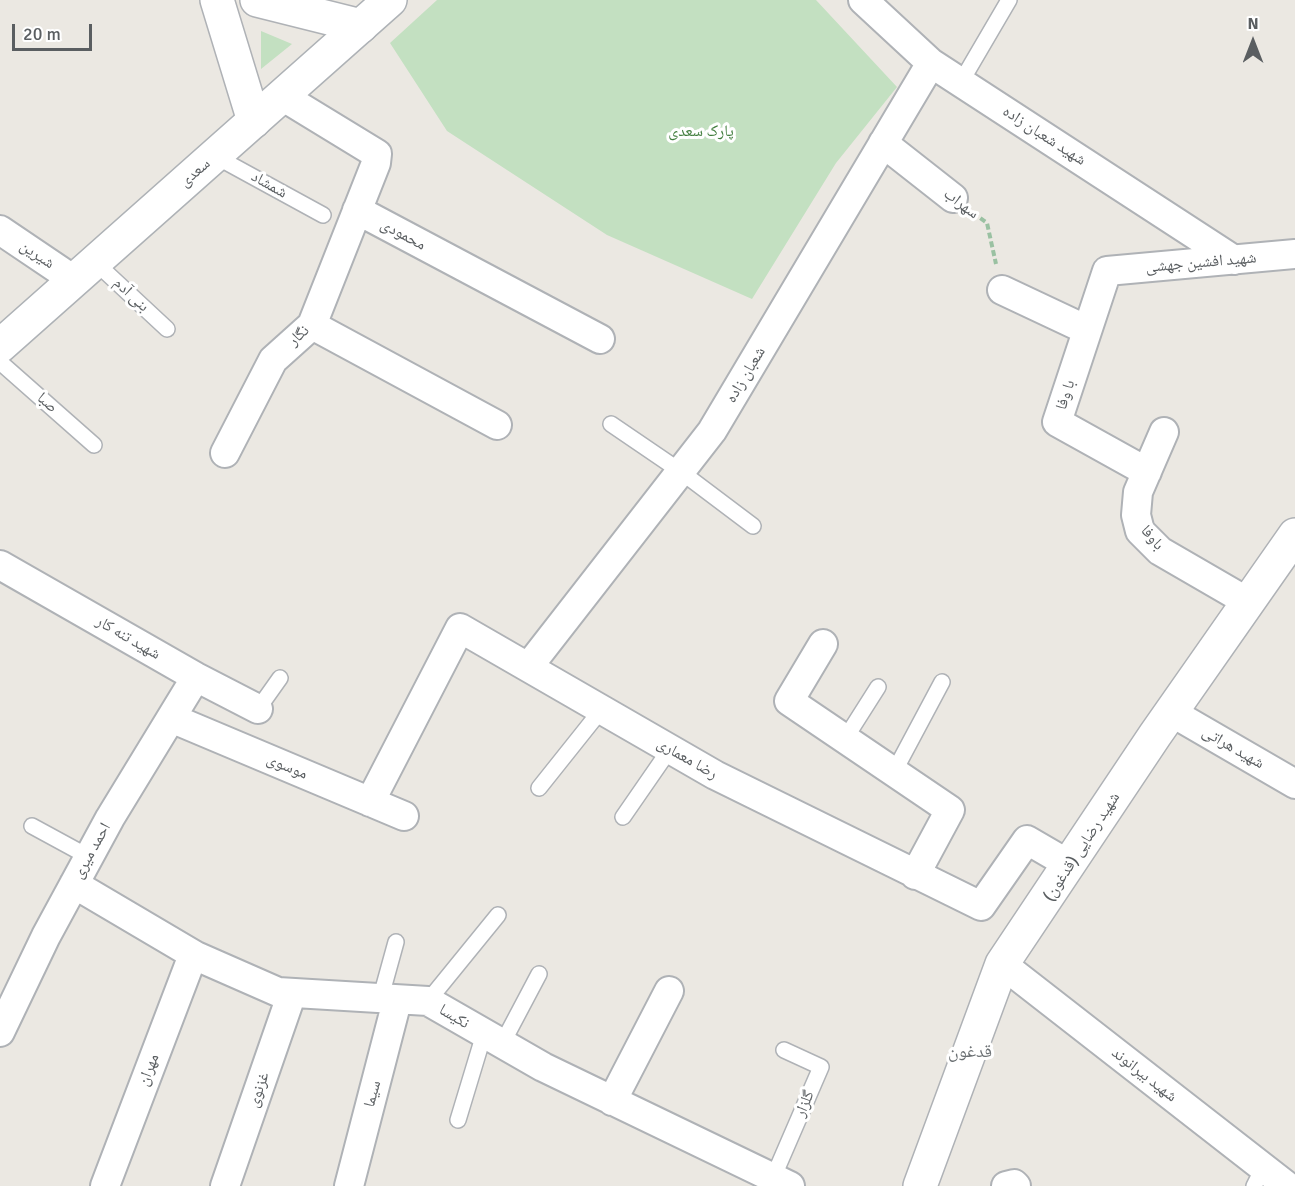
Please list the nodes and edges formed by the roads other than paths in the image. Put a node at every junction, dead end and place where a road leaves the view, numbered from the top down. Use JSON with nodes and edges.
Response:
{"nodes":[{"id":1,"x":217,"y":0,"type":"edge"},
{"id":2,"x":257,"y":0,"type":"edge"},
{"id":3,"x":390,"y":0,"type":"edge"},
{"id":4,"x":863,"y":0,"type":"edge"},
{"id":5,"x":1009,"y":0,"type":"edge"},
{"id":6,"x":362,"y":13,"type":"edge"},
{"id":7,"x":931,"y":63,"type":"junction"},
{"id":8,"x":961,"y":82,"type":"junction"},
{"id":9,"x":282,"y":96,"type":"junction"},
{"id":10,"x":254,"y":121,"type":"junction"},
{"id":11,"x":883,"y":143,"type":"junction"},
{"id":12,"x":215,"y":156,"type":"junction"},
{"id":13,"x":953,"y":198,"type":"road end"},
{"id":14,"x":357,"y":210,"type":"junction"},
{"id":15,"x":323,"y":215,"type":"dead end"},
{"id":16,"x":0,"y":230,"type":"edge"},
{"id":17,"x":1295,"y":254,"type":"edge"},
{"id":18,"x":1233,"y":260,"type":"junction"},
{"id":19,"x":84,"y":271,"type":"junction"},
{"id":20,"x":1107,"y":271,"type":"joint"},
{"id":21,"x":1002,"y":290,"type":"road end"},
{"id":22,"x":312,"y":325,"type":"junction"},
{"id":23,"x":167,"y":329,"type":"dead end"},
{"id":24,"x":1087,"y":330,"type":"junction"},
{"id":25,"x":600,"y":339,"type":"dead end"},
{"id":26,"x":0,"y":346,"type":"edge"},
{"id":27,"x":0,"y":362,"type":"edge"},
{"id":28,"x":497,"y":424,"type":"dead end"},
{"id":29,"x":611,"y":424,"type":"dead end"},
{"id":30,"x":1164,"y":432,"type":"dead end"},
{"id":31,"x":94,"y":445,"type":"dead end"},
{"id":32,"x":225,"y":453,"type":"dead end"},
{"id":33,"x":680,"y":471,"type":"junction"},
{"id":34,"x":1147,"y":472,"type":"junction"},
{"id":35,"x":753,"y":526,"type":"dead end"},
{"id":36,"x":1295,"y":535,"type":"edge"},
{"id":37,"x":0,"y":565,"type":"edge"},
{"id":38,"x":1248,"y":602,"type":"junction"},
{"id":39,"x":823,"y":645,"type":"dead end"},
{"id":40,"x":530,"y":666,"type":"junction"},
{"id":41,"x":195,"y":677,"type":"junction"},
{"id":42,"x":280,"y":678,"type":"dead end"},
{"id":43,"x":942,"y":682,"type":"dead end"},
{"id":44,"x":878,"y":687,"type":"dead end"},
{"id":45,"x":258,"y":709,"type":"joint"},
{"id":46,"x":602,"y":709,"type":"junction"},
{"id":47,"x":1171,"y":712,"type":"junction"},
{"id":48,"x":171,"y":718,"type":"junction"},
{"id":49,"x":845,"y":739,"type":"junction"},
{"id":50,"x":670,"y":749,"type":"junction"},
{"id":51,"x":894,"y":772,"type":"junction"},
{"id":52,"x":1295,"y":784,"type":"edge"},
{"id":53,"x":539,"y":788,"type":"dead end"},
{"id":54,"x":370,"y":802,"type":"junction"},
{"id":55,"x":404,"y":816,"type":"dead end"},
{"id":56,"x":623,"y":817,"type":"dead end"},
{"id":57,"x":32,"y":826,"type":"dead end"},
{"id":58,"x":89,"y":857,"type":"junction"},
{"id":59,"x":1070,"y":865,"type":"junction"},
{"id":60,"x":915,"y":875,"type":"junction"},
{"id":61,"x":74,"y":884,"type":"junction"},
{"id":62,"x":498,"y":915,"type":"dead end"},
{"id":63,"x":396,"y":942,"type":"dead end"},
{"id":64,"x":193,"y":955,"type":"junction"},
{"id":65,"x":1002,"y":964,"type":"junction"},
{"id":66,"x":539,"y":974,"type":"dead end"},
{"id":67,"x":669,"y":991,"type":"dead end"},
{"id":68,"x":292,"y":993,"type":"junction"},
{"id":69,"x":388,"y":1000,"type":"junction"},
{"id":70,"x":428,"y":1001,"type":"junction"},
{"id":71,"x":0,"y":1032,"type":"edge"},
{"id":72,"x":493,"y":1039,"type":"junction"},
{"id":73,"x":784,"y":1050,"type":"dead end"},
{"id":74,"x":612,"y":1101,"type":"junction"},
{"id":75,"x":458,"y":1120,"type":"dead end"},
{"id":76,"x":1258,"y":1177,"type":"edge"},
{"id":77,"x":782,"y":1182,"type":"edge"},
{"id":78,"x":105,"y":1186,"type":"edge"},
{"id":79,"x":225,"y":1186,"type":"edge"},
{"id":80,"x":349,"y":1186,"type":"edge"},
{"id":81,"x":920,"y":1186,"type":"edge"},
{"id":82,"x":1006,"y":1186,"type":"edge"},
{"id":83,"x":1016,"y":1186,"type":"edge"},
{"id":84,"x":1287,"y":1186,"type":"edge"}],
"edges":[{"from":1,"to":10,"type":"street"},
{"from":2,"to":6,"type":"street"},
{"from":3,"to":6,"type":"street","name":"سعدی"},
{"from":4,"to":7,"type":"street","name":"شهید شعبان زاده"},
{"from":5,"to":8,"type":"lane"},
{"from":6,"to":9,"type":"street","name":"سعدی"},
{"from":7,"to":8,"type":"street","name":"شهید شعبان زاده"},
{"from":7,"to":11,"type":"street","name":"شعبان زاده"},
{"from":8,"to":18,"type":"street","name":"شهید شعبان زاده"},
{"from":9,"to":10,"type":"street","name":"سعدی"},
{"from":9,"to":14,"type":"street"},
{"from":10,"to":12,"type":"street","name":"سعدی"},
{"from":11,"to":13,"type":"street","name":"سهراب"},
{"from":11,"to":33,"type":"street","name":"شعبان زاده"},
{"from":12,"to":15,"type":"lane","name":"شمشاد"},
{"from":12,"to":19,"type":"street","name":"سعدی"},
{"from":14,"to":22,"type":"street","name":"نگار"},
{"from":14,"to":25,"type":"street","name":"محمودی"},
{"from":16,"to":19,"type":"street","name":"شیرین"},
{"from":17,"to":18,"type":"street","name":"شهید افشین جهشی"},
{"from":18,"to":20,"type":"street","name":"شهید افشین جهشی"},
{"from":19,"to":23,"type":"lane","name":"بنی آدم"},
{"from":19,"to":26,"type":"street","name":"سعدی"},
{"from":20,"to":24,"type":"street","name":"با وفا"},
{"from":21,"to":24,"type":"street"},
{"from":22,"to":28,"type":"street"},
{"from":22,"to":32,"type":"street","name":"نگار"},
{"from":24,"to":34,"type":"street","name":"با وفا"},
{"from":27,"to":31,"type":"lane","name":"صبا"},
{"from":29,"to":33,"type":"lane"},
{"from":30,"to":34,"type":"street","name":"باوفا"},
{"from":33,"to":35,"type":"lane"},
{"from":33,"to":40,"type":"street","name":"شعبان زاده"},
{"from":34,"to":38,"type":"street","name":"باوفا"},
{"from":36,"to":38,"type":"street","name":"(قدغون) شهید رضایی"},
{"from":37,"to":41,"type":"street","name":"شهید تنه کار"},
{"from":38,"to":47,"type":"street","name":"(قدغون) شهید رضایی"},
{"from":39,"to":49,"type":"street"},
{"from":40,"to":46,"type":"street","name":"رضا معماری"},
{"from":40,"to":54,"type":"street","name":"رضا معماری"},
{"from":41,"to":45,"type":"street","name":"شهید تنه کار"},
{"from":41,"to":48,"type":"street","name":"احمد میری"},
{"from":42,"to":45,"type":"lane"},
{"from":43,"to":51,"type":"lane"},
{"from":44,"to":49,"type":"lane"},
{"from":46,"to":50,"type":"street","name":"رضا معماری"},
{"from":46,"to":53,"type":"lane"},
{"from":47,"to":52,"type":"street","name":"شهید هراتی"},
{"from":47,"to":59,"type":"street","name":"(قدغون) شهید رضایی"},
{"from":48,"to":54,"type":"street","name":"موسوی"},
{"from":48,"to":58,"type":"street","name":"احمد میری"},
{"from":49,"to":51,"type":"street"},
{"from":50,"to":56,"type":"lane"},
{"from":50,"to":60,"type":"street","name":"رضا معماری"},
{"from":51,"to":60,"type":"street"},
{"from":54,"to":55,"type":"street","name":"موسوی"},
{"from":57,"to":58,"type":"lane"},
{"from":58,"to":61,"type":"street","name":"احمد میری"},
{"from":59,"to":60,"type":"street","name":"رضا معماری"},
{"from":59,"to":65,"type":"street","name":"(قدغون) شهید رضایی"},
{"from":61,"to":64,"type":"street","name":"نکیسا"},
{"from":61,"to":71,"type":"street","name":"احمد میری"},
{"from":62,"to":70,"type":"lane"},
{"from":63,"to":69,"type":"lane"},
{"from":64,"to":68,"type":"street","name":"نکیسا"},
{"from":64,"to":78,"type":"street","name":"مهران"},
{"from":65,"to":76,"type":"street","name":"شهید بیرانوند"},
{"from":65,"to":81,"type":"street","name":"(قدغون) شهید رضایی"},
{"from":66,"to":72,"type":"lane"},
{"from":67,"to":74,"type":"street"},
{"from":68,"to":69,"type":"street","name":"نکیسا"},
{"from":68,"to":79,"type":"street","name":"غزنوی"},
{"from":69,"to":70,"type":"street","name":"نکیسا"},
{"from":69,"to":80,"type":"street","name":"سیما"},
{"from":70,"to":72,"type":"street","name":"نکیسا"},
{"from":72,"to":74,"type":"street","name":"نکیسا"},
{"from":72,"to":75,"type":"lane"},
{"from":73,"to":77,"type":"lane","name":"گلزار"},
{"from":74,"to":77,"type":"street","name":"نکیسا"},
{"from":76,"to":84,"type":"street","name":"شهید بیرانوند"},
{"from":82,"to":83,"type":"street"}]}
